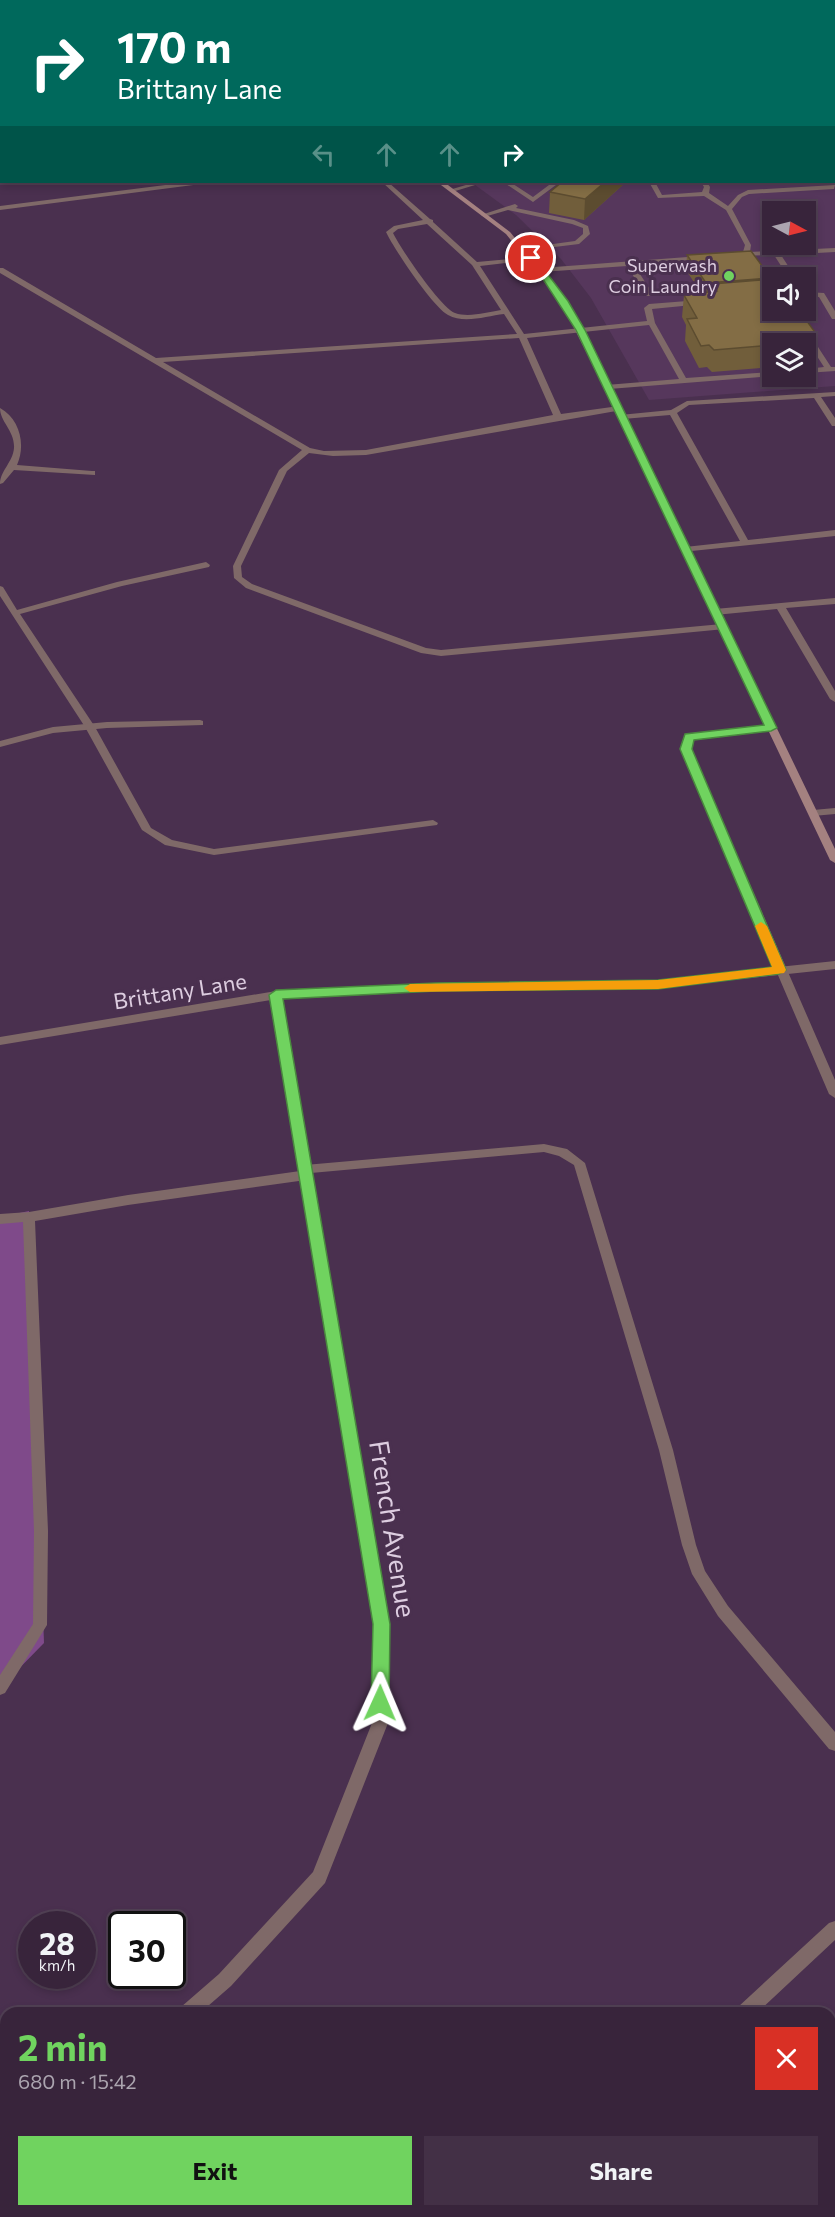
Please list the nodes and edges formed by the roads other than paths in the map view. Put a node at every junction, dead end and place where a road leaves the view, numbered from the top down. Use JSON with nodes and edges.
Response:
{"nodes":[{"id":1,"x":173,"y":183,"type":"edge"},
{"id":2,"x":387,"y":183,"type":"edge"},
{"id":3,"x":442,"y":183,"type":"edge"},
{"id":4,"x":478,"y":183,"type":"edge"},
{"id":5,"x":510,"y":183,"type":"edge"},
{"id":6,"x":556,"y":183,"type":"edge"},
{"id":7,"x":653,"y":183,"type":"edge"},
{"id":8,"x":705,"y":183,"type":"edge"},
{"id":9,"x":145,"y":184,"type":"edge"},
{"id":10,"x":815,"y":185,"type":"edge"},
{"id":11,"x":833,"y":186,"type":"edge"},
{"id":12,"x":452,"y":190,"type":"junction"},
{"id":13,"x":705,"y":194,"type":"junction"},
{"id":14,"x":533,"y":200,"type":"junction"},
{"id":15,"x":0,"y":208,"type":"edge"},
{"id":16,"x":508,"y":208,"type":"junction"},
{"id":17,"x":729,"y":209,"type":"junction"},
{"id":18,"x":484,"y":215,"type":"junction"},
{"id":19,"x":431,"y":221,"type":"junction"},
{"id":20,"x":524,"y":250,"type":"junction"},
{"id":21,"x":835,"y":250,"type":"edge"},
{"id":22,"x":816,"y":251,"type":"edge"},
{"id":23,"x":762,"y":253,"type":"edge"},
{"id":24,"x":746,"y":254,"type":"junction"},
{"id":25,"x":723,"y":256,"type":"edge"},
{"id":26,"x":711,"y":257,"type":"edge"},
{"id":27,"x":531,"y":258,"type":"junction"},
{"id":28,"x":629,"y":263,"type":"junction"},
{"id":29,"x":475,"y":264,"type":"junction"},
{"id":30,"x":0,"y":270,"type":"edge"},
{"id":31,"x":541,"y":270,"type":"junction"},
{"id":32,"x":649,"y":294,"type":"dead end"},
{"id":33,"x":816,"y":294,"type":"edge"},
{"id":34,"x":706,"y":301,"type":"edge"},
{"id":35,"x":507,"y":311,"type":"junction"},
{"id":36,"x":835,"y":317,"type":"edge"},
{"id":37,"x":798,"y":321,"type":"edge"},
{"id":38,"x":651,"y":323,"type":"junction"},
{"id":39,"x":581,"y":330,"type":"junction"},
{"id":40,"x":522,"y":336,"type":"junction"},
{"id":41,"x":155,"y":360,"type":"junction"},
{"id":42,"x":832,"y":369,"type":"edge"},
{"id":43,"x":816,"y":370,"type":"edge"},
{"id":44,"x":762,"y":375,"type":"edge"},
{"id":45,"x":684,"y":381,"type":"junction"},
{"id":46,"x":609,"y":387,"type":"junction"},
{"id":47,"x":835,"y":394,"type":"edge"},
{"id":48,"x":816,"y":395,"type":"junction"},
{"id":49,"x":0,"y":410,"type":"edge"},
{"id":50,"x":621,"y":412,"type":"junction"},
{"id":51,"x":673,"y":412,"type":"junction"},
{"id":52,"x":558,"y":417,"type":"junction"},
{"id":53,"x":835,"y":424,"type":"edge"},
{"id":54,"x":307,"y":450,"type":"junction"},
{"id":55,"x":12,"y":467,"type":"junction"},
{"id":56,"x":92,"y":474,"type":"dead end"},
{"id":57,"x":0,"y":481,"type":"edge"},
{"id":58,"x":835,"y":533,"type":"edge"},
{"id":59,"x":745,"y":542,"type":"junction"},
{"id":60,"x":685,"y":550,"type":"junction"},
{"id":61,"x":206,"y":565,"type":"dead end"},
{"id":62,"x":0,"y":589,"type":"edge"},
{"id":63,"x":835,"y":601,"type":"edge"},
{"id":64,"x":780,"y":606,"type":"junction"},
{"id":65,"x":716,"y":612,"type":"junction"},
{"id":66,"x":15,"y":613,"type":"junction"},
{"id":67,"x":722,"y":627,"type":"junction"},
{"id":68,"x":835,"y":699,"type":"edge"},
{"id":69,"x":200,"y":723,"type":"dead end"},
{"id":70,"x":90,"y":727,"type":"junction"},
{"id":71,"x":771,"y":728,"type":"junction"},
{"id":72,"x":0,"y":744,"type":"edge"},
{"id":73,"x":835,"y":811,"type":"edge"},
{"id":74,"x":813,"y":813,"type":"junction"},
{"id":75,"x":433,"y":823,"type":"dead end"},
{"id":76,"x":835,"y":860,"type":"edge"},
{"id":77,"x":835,"y":965,"type":"edge"},
{"id":78,"x":779,"y":970,"type":"junction"},
{"id":79,"x":276,"y":995,"type":"junction"},
{"id":80,"x":0,"y":1041,"type":"edge"},
{"id":81,"x":835,"y":1094,"type":"edge"},
{"id":82,"x":306,"y":1172,"type":"junction"},
{"id":83,"x":29,"y":1217,"type":"junction"},
{"id":84,"x":0,"y":1219,"type":"edge"},
{"id":85,"x":0,"y":1688,"type":"edge"},
{"id":86,"x":835,"y":1744,"type":"edge"},
{"id":87,"x":835,"y":1929,"type":"edge"},
{"id":88,"x":194,"y":2007,"type":"edge"},
{"id":89,"x":750,"y":2007,"type":"edge"}],
"edges":[{"from":1,"to":9,"type":"street"},
{"from":2,"to":19,"type":"street"},
{"from":3,"to":12,"type":"street"},
{"from":4,"to":12,"type":"street"},
{"from":5,"to":14,"type":"street"},
{"from":6,"to":14,"type":"street"},
{"from":7,"to":13,"type":"street"},
{"from":8,"to":13,"type":"street"},
{"from":9,"to":15,"type":"street"},
{"from":10,"to":11,"type":"street"},
{"from":10,"to":17,"type":"street"},
{"from":12,"to":18,"type":"street"},
{"from":13,"to":17,"type":"street"},
{"from":14,"to":16,"type":"street"},
{"from":16,"to":18,"type":"street"},
{"from":16,"to":20,"type":"street"},
{"from":17,"to":24,"type":"street"},
{"from":18,"to":20,"type":"street"},
{"from":19,"to":29,"type":"street"},
{"from":19,"to":35,"type":"street"},
{"from":20,"to":27,"type":"street"},
{"from":21,"to":22,"type":"street"},
{"from":23,"to":24,"type":"street"},
{"from":24,"to":25,"type":"street"},
{"from":26,"to":28,"type":"street"},
{"from":27,"to":29,"type":"street"},
{"from":27,"to":31,"type":"street"},
{"from":28,"to":31,"type":"street"},
{"from":28,"to":32,"type":"street"},
{"from":29,"to":35,"type":"street"},
{"from":30,"to":41,"type":"street"},
{"from":31,"to":39,"type":"street"},
{"from":33,"to":36,"type":"street"},
{"from":34,"to":38,"type":"street"},
{"from":35,"to":40,"type":"street"},
{"from":37,"to":42,"type":"street"},
{"from":38,"to":39,"type":"street"},
{"from":38,"to":45,"type":"street"},
{"from":39,"to":40,"type":"street"},
{"from":39,"to":46,"type":"street"},
{"from":40,"to":41,"type":"street"},
{"from":40,"to":52,"type":"street"},
{"from":41,"to":54,"type":"street"},
{"from":42,"to":43,"type":"street"},
{"from":44,"to":45,"type":"street"},
{"from":45,"to":46,"type":"street"},
{"from":46,"to":50,"type":"street"},
{"from":47,"to":48,"type":"street"},
{"from":48,"to":51,"type":"street"},
{"from":48,"to":53,"type":"street"},
{"from":49,"to":55,"type":"street"},
{"from":50,"to":51,"type":"street"},
{"from":50,"to":52,"type":"street"},
{"from":50,"to":60,"type":"street"},
{"from":51,"to":59,"type":"street"},
{"from":52,"to":54,"type":"street"},
{"from":54,"to":67,"type":"street"},
{"from":55,"to":56,"type":"street"},
{"from":55,"to":57,"type":"street"},
{"from":58,"to":59,"type":"street"},
{"from":59,"to":60,"type":"street"},
{"from":60,"to":65,"type":"street"},
{"from":61,"to":66,"type":"street"},
{"from":62,"to":66,"type":"street"},
{"from":63,"to":64,"type":"street"},
{"from":64,"to":65,"type":"street"},
{"from":64,"to":68,"type":"street"},
{"from":65,"to":67,"type":"street"},
{"from":66,"to":70,"type":"street"},
{"from":67,"to":71,"type":"street"},
{"from":69,"to":70,"type":"street"},
{"from":70,"to":72,"type":"street"},
{"from":70,"to":75,"type":"street"},
{"from":71,"to":74,"type":"street"},
{"from":71,"to":78,"type":"street"},
{"from":73,"to":74,"type":"street"},
{"from":74,"to":76,"type":"street"},
{"from":77,"to":78,"type":"street","name":"Brittany Lane"},
{"from":78,"to":79,"type":"street","name":"Brittany Lane"},
{"from":78,"to":81,"type":"street"},
{"from":79,"to":80,"type":"street","name":"Brittany Lane"},
{"from":79,"to":82,"type":"street","name":"French Avenue"},
{"from":82,"to":83,"type":"street"},
{"from":82,"to":86,"type":"street"},
{"from":82,"to":88,"type":"street","name":"French Avenue"},
{"from":83,"to":84,"type":"street"},
{"from":83,"to":85,"type":"street"},
{"from":87,"to":89,"type":"street"}]}
